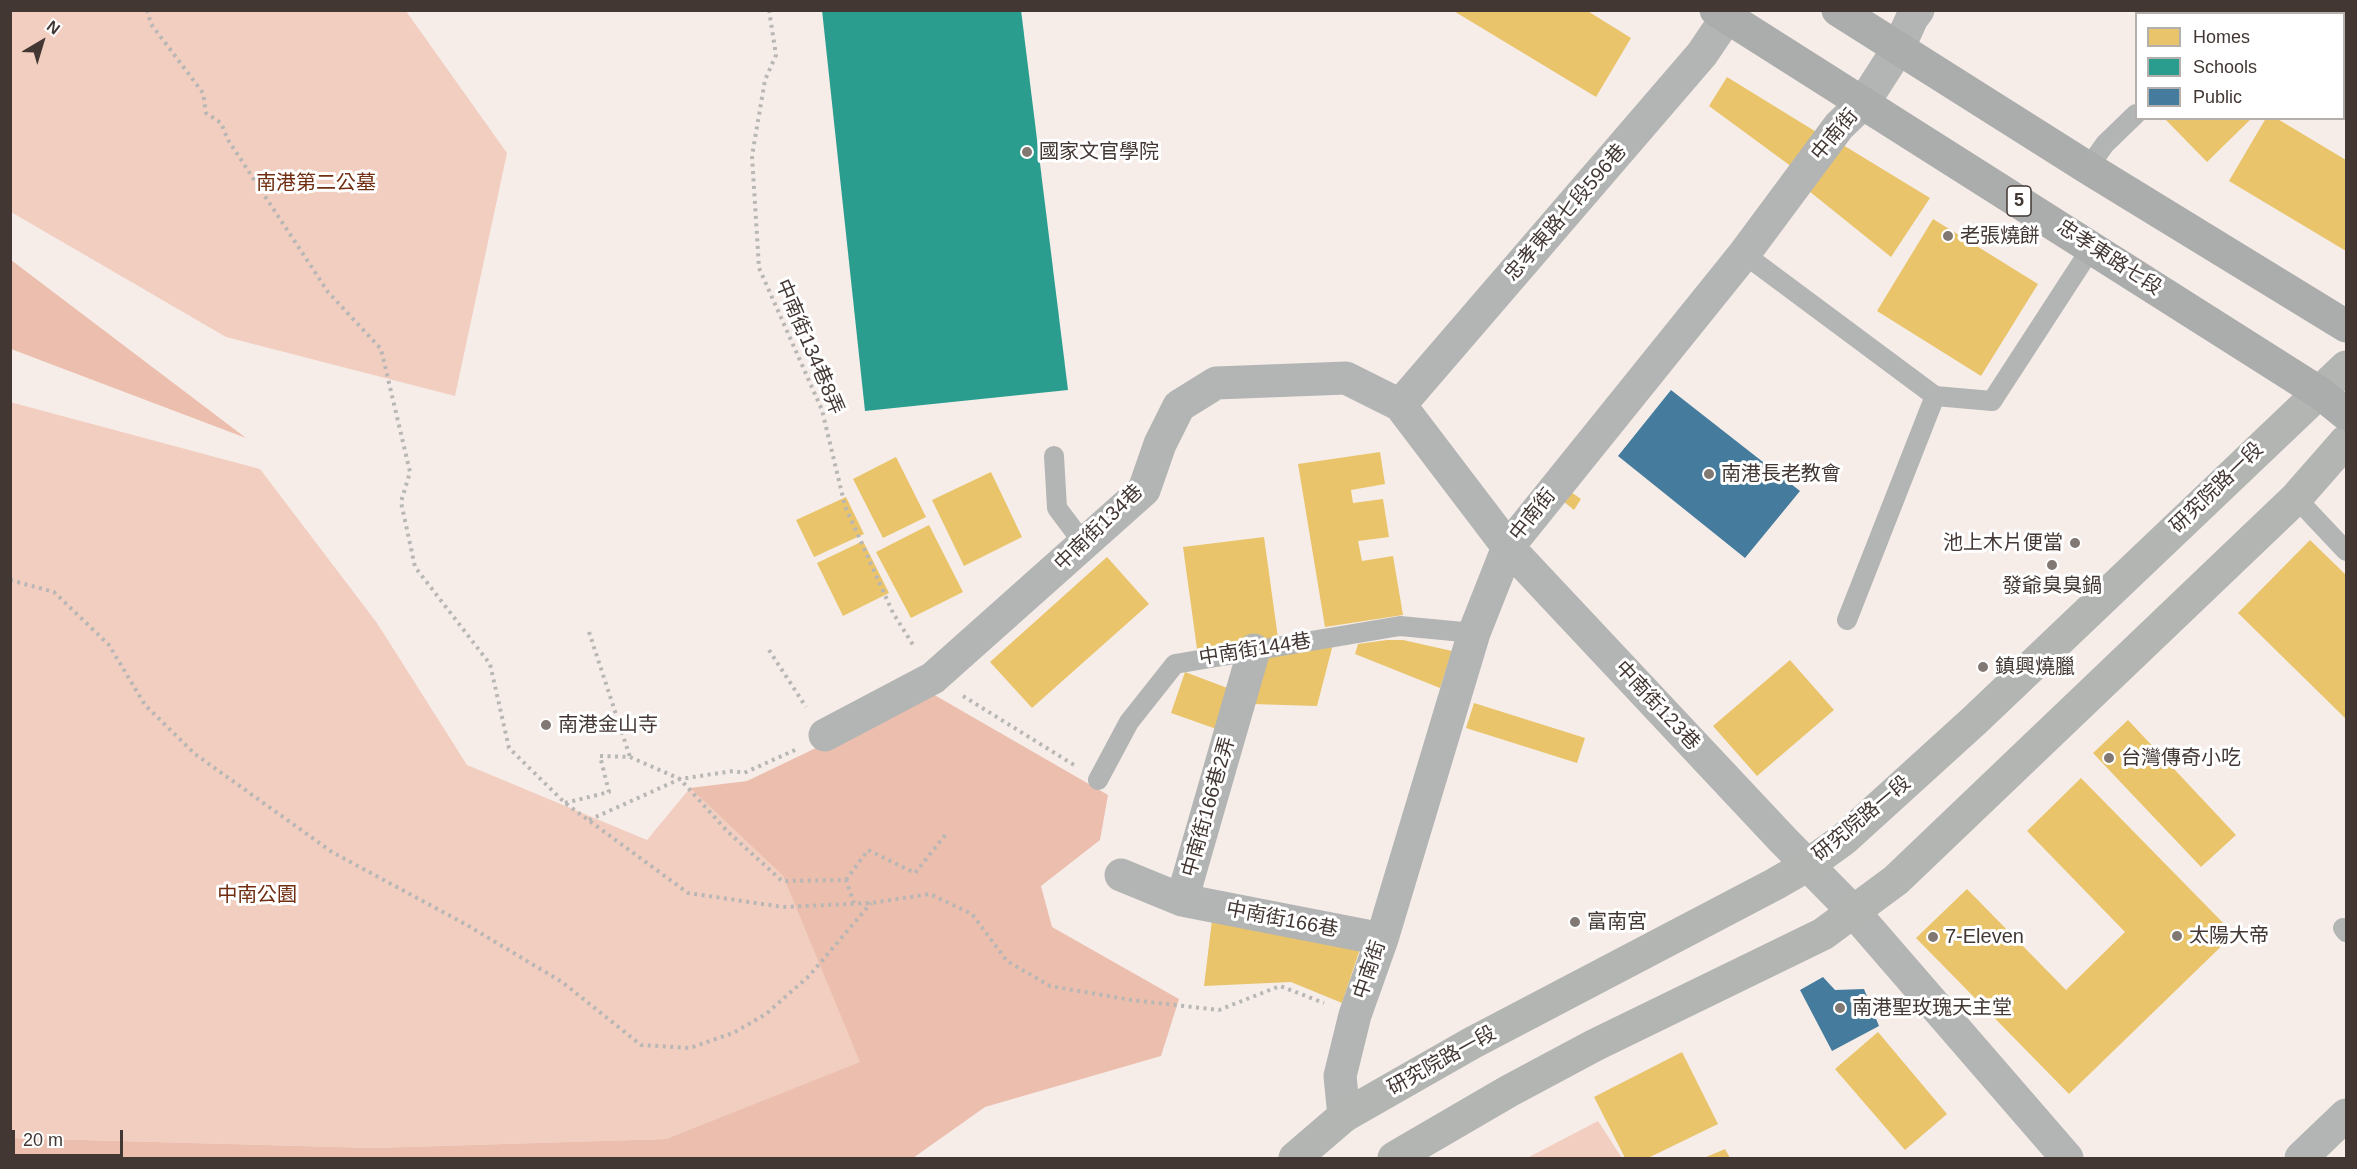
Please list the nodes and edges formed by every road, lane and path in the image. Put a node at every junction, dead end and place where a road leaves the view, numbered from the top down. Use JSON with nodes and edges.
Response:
{"nodes":[{"id":1,"x":147,"y":10,"type":"edge"},
{"id":2,"x":769,"y":10,"type":"edge"},
{"id":3,"x":1838,"y":10,"type":"edge"},
{"id":4,"x":1918,"y":10,"type":"edge"},
{"id":5,"x":1722,"y":14,"type":"edge"},
{"id":6,"x":1898,"y":49,"type":"junction"},
{"id":7,"x":1864,"y":102,"type":"junction"},
{"id":8,"x":2135,"y":115,"type":"edge"},
{"id":9,"x":2088,"y":168,"type":"junction"},
{"id":10,"x":2092,"y":248,"type":"junction"},
{"id":11,"x":1743,"y":254,"type":"junction"},
{"id":12,"x":2346,"y":326,"type":"edge"},
{"id":13,"x":2346,"y":367,"type":"edge"},
{"id":14,"x":2319,"y":393,"type":"junction"},
{"id":15,"x":1935,"y":396,"type":"junction"},
{"id":16,"x":1400,"y":405,"type":"junction"},
{"id":17,"x":2346,"y":414,"type":"edge"},
{"id":18,"x":2346,"y":441,"type":"edge"},
{"id":19,"x":1054,"y":456,"type":"dead end"},
{"id":20,"x":2296,"y":498,"type":"junction"},
{"id":21,"x":1084,"y":544,"type":"junction"},
{"id":22,"x":1508,"y":547,"type":"junction"},
{"id":23,"x":2346,"y":551,"type":"edge"},
{"id":24,"x":10,"y":580,"type":"edge"},
{"id":25,"x":1847,"y":620,"type":"dead end"},
{"id":26,"x":589,"y":632,"type":"dead end"},
{"id":27,"x":1474,"y":633,"type":"junction"},
{"id":28,"x":769,"y":650,"type":"dead end"},
{"id":29,"x":1254,"y":650,"type":"junction"},
{"id":30,"x":933,"y":678,"type":"junction"},
{"id":31,"x":825,"y":735,"type":"junction"},
{"id":32,"x":630,"y":757,"type":"junction"},
{"id":33,"x":680,"y":779,"type":"junction"},
{"id":34,"x":1098,"y":780,"type":"joint"},
{"id":35,"x":566,"y":803,"type":"junction"},
{"id":36,"x":589,"y":821,"type":"junction"},
{"id":37,"x":946,"y":834,"type":"dead end"},
{"id":38,"x":1808,"y":865,"type":"junction"},
{"id":39,"x":1121,"y":875,"type":"dead end"},
{"id":40,"x":846,"y":880,"type":"junction"},
{"id":41,"x":1182,"y":900,"type":"junction"},
{"id":42,"x":854,"y":903,"type":"junction"},
{"id":43,"x":871,"y":903,"type":"junction"},
{"id":44,"x":1853,"y":911,"type":"junction"},
{"id":45,"x":1382,"y":939,"type":"junction"},
{"id":46,"x":1355,"y":1015,"type":"junction"},
{"id":47,"x":2346,"y":1114,"type":"edge"},
{"id":48,"x":1344,"y":1116,"type":"junction"},
{"id":49,"x":1295,"y":1158,"type":"edge"},
{"id":50,"x":1394,"y":1158,"type":"edge"},
{"id":51,"x":2067,"y":1158,"type":"edge"},
{"id":52,"x":2301,"y":1158,"type":"edge"}],
"edges":[{"from":1,"to":35,"type":"path"},
{"from":2,"to":30,"type":"path","name":"中南街134巷8弄"},
{"from":3,"to":6,"type":"main road"},
{"from":4,"to":6,"type":"street","name":"中南街"},
{"from":5,"to":7,"type":"main road","name":"忠孝東路七段","number":"5"},
{"from":5,"to":16,"type":"street","name":"忠孝東路七段596巷"},
{"from":6,"to":7,"type":"street","name":"中南街"},
{"from":6,"to":9,"type":"main road"},
{"from":7,"to":10,"type":"main road","name":"忠孝東路七段","number":"5"},
{"from":7,"to":11,"type":"street","name":"中南街"},
{"from":8,"to":9,"type":"lane"},
{"from":9,"to":12,"type":"main road"},
{"from":10,"to":14,"type":"main road","name":"忠孝東路七段","number":"5"},
{"from":10,"to":15,"type":"lane"},
{"from":11,"to":15,"type":"lane"},
{"from":11,"to":22,"type":"street","name":"中南街"},
{"from":13,"to":14,"type":"main road","name":"研究院路一段"},
{"from":14,"to":17,"type":"main road","name":"忠孝東路七段","number":"5"},
{"from":14,"to":38,"type":"main road","name":"研究院路一段"},
{"from":15,"to":25,"type":"lane"},
{"from":16,"to":21,"type":"street","name":"中南街134巷"},
{"from":16,"to":22,"type":"street","name":"中南街134巷"},
{"from":18,"to":20,"type":"main road"},
{"from":19,"to":21,"type":"lane"},
{"from":20,"to":23,"type":"lane"},
{"from":20,"to":44,"type":"main road"},
{"from":21,"to":30,"type":"street","name":"中南街134巷"},
{"from":22,"to":27,"type":"street","name":"中南街"},
{"from":22,"to":38,"type":"street","name":"中南街123巷"},
{"from":24,"to":43,"type":"path"},
{"from":26,"to":32,"type":"path"},
{"from":27,"to":29,"type":"lane","name":"中南街144巷"},
{"from":27,"to":45,"type":"street","name":"中南街"},
{"from":28,"to":31,"type":"path"},
{"from":29,"to":34,"type":"lane","name":"中南街144巷"},
{"from":29,"to":41,"type":"street","name":"中南街166巷2弄"},
{"from":30,"to":31,"type":"street","name":"中南街134巷"},
{"from":30,"to":34,"type":"path"},
{"from":31,"to":33,"type":"path"},
{"from":32,"to":33,"type":"path"},
{"from":32,"to":35,"type":"path"},
{"from":33,"to":36,"type":"path"},
{"from":33,"to":40,"type":"path"},
{"from":35,"to":36,"type":"path"},
{"from":36,"to":42,"type":"path"},
{"from":37,"to":40,"type":"path"},
{"from":38,"to":44,"type":"street","name":"中南街123巷"},
{"from":38,"to":48,"type":"main road","name":"研究院路一段"},
{"from":39,"to":41,"type":"street","name":"中南街166巷2弄"},
{"from":40,"to":42,"type":"path"},
{"from":41,"to":45,"type":"street","name":"中南街166巷"},
{"from":42,"to":43,"type":"path"},
{"from":43,"to":46,"type":"path"},
{"from":44,"to":50,"type":"main road"},
{"from":44,"to":51,"type":"street","name":"中南街123巷"},
{"from":45,"to":46,"type":"street","name":"中南街"},
{"from":46,"to":48,"type":"street","name":"中南街"},
{"from":47,"to":52,"type":"street"},
{"from":48,"to":49,"type":"main road","name":"研究院路一段"}]}
